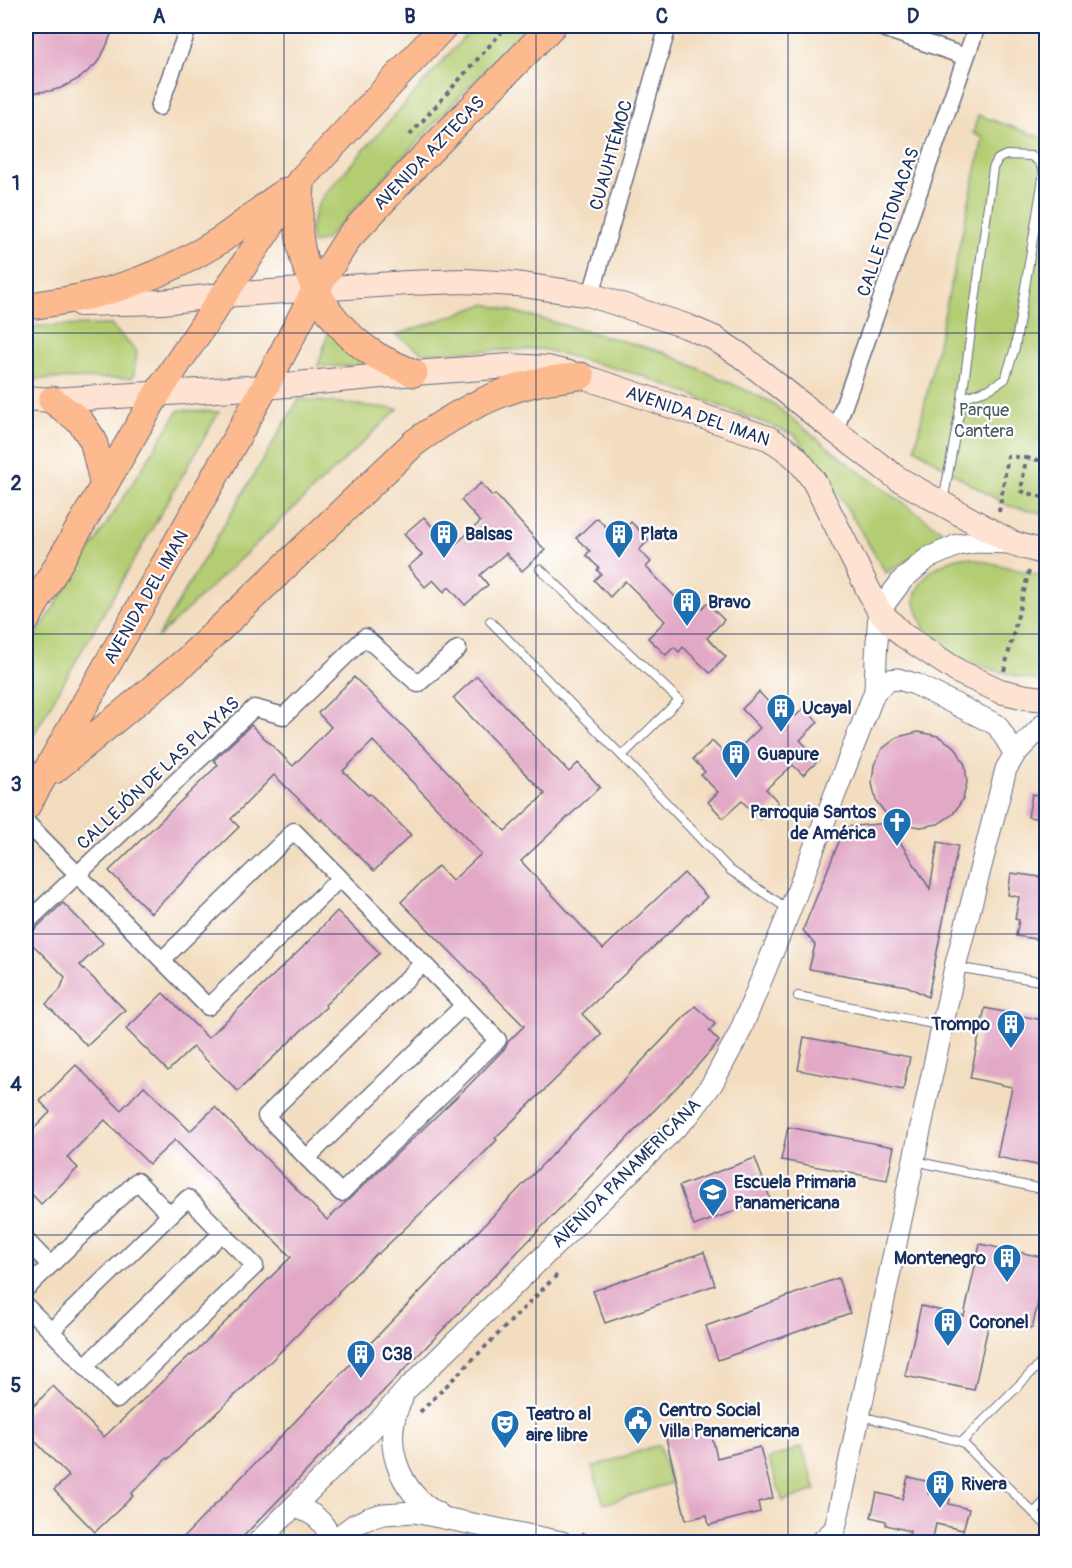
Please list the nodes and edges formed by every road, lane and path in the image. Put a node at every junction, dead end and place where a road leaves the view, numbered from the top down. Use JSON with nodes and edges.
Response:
{"nodes":[{"id":1,"x":189,"y":26,"type":"edge"},
{"id":2,"x":444,"y":26,"type":"edge"},
{"id":3,"x":552,"y":26,"type":"edge"},
{"id":4,"x":668,"y":26,"type":"edge"},
{"id":5,"x":877,"y":26,"type":"edge"},
{"id":6,"x":977,"y":26,"type":"edge"},
{"id":7,"x":966,"y":57,"type":"junction"},
{"id":8,"x":159,"y":107,"type":"dead end"},
{"id":9,"x":302,"y":180,"type":"junction"},
{"id":10,"x":315,"y":289,"type":"junction"},
{"id":11,"x":223,"y":295,"type":"junction"},
{"id":12,"x":591,"y":295,"type":"junction"},
{"id":13,"x":31,"y":305,"type":"edge"},
{"id":14,"x":414,"y":373,"type":"junction"},
{"id":15,"x":581,"y":376,"type":"junction"},
{"id":16,"x":266,"y":387,"type":"junction"},
{"id":17,"x":157,"y":394,"type":"junction"},
{"id":18,"x":26,"y":398,"type":"edge"},
{"id":19,"x":962,"y":398,"type":"junction"},
{"id":20,"x":52,"y":400,"type":"junction"},
{"id":21,"x":835,"y":431,"type":"junction"},
{"id":22,"x":1047,"y":444,"type":"edge"},
{"id":23,"x":1026,"y":458,"type":"junction"},
{"id":24,"x":104,"y":486,"type":"junction"},
{"id":25,"x":1047,"y":498,"type":"edge"},
{"id":26,"x":942,"y":504,"type":"junction"},
{"id":27,"x":1022,"y":545,"type":"edge"},
{"id":28,"x":540,"y":569,"type":"dead end"},
{"id":29,"x":879,"y":611,"type":"junction"},
{"id":30,"x":26,"y":620,"type":"edge"},
{"id":31,"x":489,"y":621,"type":"dead end"},
{"id":32,"x":458,"y":649,"type":"dead end"},
{"id":33,"x":875,"y":691,"type":"junction"},
{"id":34,"x":1000,"y":691,"type":"junction"},
{"id":35,"x":1047,"y":699,"type":"edge"},
{"id":36,"x":1047,"y":722,"type":"edge"},
{"id":37,"x":1016,"y":754,"type":"junction"},
{"id":38,"x":622,"y":756,"type":"junction"},
{"id":39,"x":41,"y":780,"type":"junction"},
{"id":40,"x":26,"y":807,"type":"edge"},
{"id":41,"x":26,"y":822,"type":"edge"},
{"id":42,"x":77,"y":874,"type":"junction"},
{"id":43,"x":340,"y":878,"type":"junction"},
{"id":44,"x":790,"y":910,"type":"junction"},
{"id":45,"x":26,"y":923,"type":"edge"},
{"id":46,"x":162,"y":960,"type":"junction"},
{"id":47,"x":423,"y":963,"type":"junction"},
{"id":48,"x":955,"y":968,"type":"junction"},
{"id":49,"x":1047,"y":982,"type":"edge"},
{"id":50,"x":798,"y":996,"type":"dead end"},
{"id":51,"x":464,"y":1005,"type":"junction"},
{"id":52,"x":943,"y":1026,"type":"junction"},
{"id":53,"x":307,"y":1158,"type":"junction"},
{"id":54,"x":914,"y":1161,"type":"junction"},
{"id":55,"x":1047,"y":1190,"type":"edge"},
{"id":56,"x":170,"y":1215,"type":"junction"},
{"id":57,"x":222,"y":1233,"type":"junction"},
{"id":58,"x":26,"y":1240,"type":"edge"},
{"id":59,"x":50,"y":1265,"type":"junction"},
{"id":60,"x":562,"y":1270,"type":"dead end"},
{"id":61,"x":26,"y":1289,"type":"edge"},
{"id":62,"x":26,"y":1306,"type":"edge"},
{"id":63,"x":51,"y":1331,"type":"junction"},
{"id":64,"x":1047,"y":1359,"type":"edge"},
{"id":65,"x":85,"y":1366,"type":"junction"},
{"id":66,"x":406,"y":1390,"type":"junction"},
{"id":67,"x":859,"y":1416,"type":"junction"},
{"id":68,"x":418,"y":1417,"type":"dead end"},
{"id":69,"x":962,"y":1442,"type":"junction"},
{"id":70,"x":1047,"y":1500,"type":"edge"},
{"id":71,"x":294,"y":1507,"type":"junction"},
{"id":72,"x":1034,"y":1513,"type":"junction"},
{"id":73,"x":449,"y":1519,"type":"junction"},
{"id":74,"x":1047,"y":1525,"type":"edge"},
{"id":75,"x":567,"y":1537,"type":"edge"},
{"id":76,"x":830,"y":1538,"type":"edge"},
{"id":77,"x":258,"y":1542,"type":"edge"},
{"id":78,"x":331,"y":1542,"type":"edge"},
{"id":79,"x":596,"y":1542,"type":"edge"}],
"edges":[{"from":1,"to":8,"type":"street"},
{"from":2,"to":9,"type":"main road"},
{"from":3,"to":10,"type":"main road","name":"AVENIDA AZTECAS"},
{"from":4,"to":12,"type":"street","name":"CUAUHTÉMOC"},
{"from":5,"to":7,"type":"street"},
{"from":6,"to":7,"type":"street","name":"CALLE TOTONACAS"},
{"from":7,"to":21,"type":"street","name":"CALLE TOTONACAS"},
{"from":9,"to":10,"type":"main road"},
{"from":9,"to":11,"type":"main road"},
{"from":9,"to":13,"type":"main road"},
{"from":10,"to":11,"type":"main road"},
{"from":10,"to":12,"type":"main road"},
{"from":10,"to":14,"type":"main road"},
{"from":10,"to":16,"type":"main road","name":"AVENIDA DEL IMAN"},
{"from":11,"to":13,"type":"main road"},
{"from":11,"to":17,"type":"main road"},
{"from":12,"to":21,"type":"main road"},
{"from":14,"to":15,"type":"main road","name":"AVENIDA DEL IMAN"},
{"from":14,"to":16,"type":"main road","name":"AVENIDA DEL IMAN"},
{"from":15,"to":29,"type":"main road","name":"AVENIDA DEL IMAN"},
{"from":15,"to":39,"type":"main road"},
{"from":16,"to":17,"type":"main road","name":"AVENIDA DEL IMAN"},
{"from":16,"to":39,"type":"main road","name":"AVENIDA DEL IMAN"},
{"from":17,"to":20,"type":"main road","name":"AVENIDA DEL IMAN"},
{"from":17,"to":24,"type":"main road"},
{"from":18,"to":20,"type":"main road","name":"AVENIDA DEL IMAN"},
{"from":19,"to":19,"type":"lane"},
{"from":19,"to":26,"type":"lane"},
{"from":20,"to":24,"type":"main road"},
{"from":21,"to":26,"type":"main road"},
{"from":22,"to":23,"type":"path"},
{"from":23,"to":25,"type":"path"},
{"from":23,"to":27,"type":"path"},
{"from":24,"to":30,"type":"main road"},
{"from":26,"to":27,"type":"main road"},
{"from":27,"to":29,"type":"street"},
{"from":27,"to":34,"type":"path"},
{"from":28,"to":38,"type":"lane"},
{"from":29,"to":33,"type":"street","name":"AVENIDA PANAMERICANA"},
{"from":29,"to":34,"type":"main road","name":"AVENIDA DEL IMAN"},
{"from":31,"to":38,"type":"lane"},
{"from":32,"to":42,"type":"street","name":"CALLEJÓN DE LAS PLAYAS"},
{"from":33,"to":37,"type":"street"},
{"from":33,"to":44,"type":"street","name":"AVENIDA PANAMERICANA"},
{"from":34,"to":35,"type":"main road","name":"AVENIDA DEL IMAN"},
{"from":36,"to":37,"type":"street"},
{"from":37,"to":48,"type":"street"},
{"from":38,"to":44,"type":"lane"},
{"from":39,"to":40,"type":"main road","name":"AVENIDA DEL IMAN"},
{"from":41,"to":42,"type":"street","name":"CALLEJÓN DE LAS PLAYAS"},
{"from":42,"to":45,"type":"street","name":"CALLEJÓN DE LAS PLAYAS"},
{"from":42,"to":46,"type":"street","name":"CALLEJÓN DE LAS PLAYAS"},
{"from":43,"to":46,"type":"street","name":"CALLEJÓN DE LAS PLAYAS"},
{"from":43,"to":46,"type":"street"},
{"from":43,"to":47,"type":"street"},
{"from":44,"to":66,"type":"street","name":"AVENIDA PANAMERICANA"},
{"from":47,"to":51,"type":"street"},
{"from":47,"to":53,"type":"street"},
{"from":48,"to":49,"type":"lane"},
{"from":48,"to":52,"type":"street"},
{"from":50,"to":52,"type":"lane"},
{"from":51,"to":53,"type":"street"},
{"from":51,"to":53,"type":"street"},
{"from":52,"to":54,"type":"street"},
{"from":54,"to":55,"type":"lane"},
{"from":54,"to":67,"type":"street"},
{"from":56,"to":57,"type":"street"},
{"from":56,"to":59,"type":"street"},
{"from":56,"to":63,"type":"street"},
{"from":57,"to":65,"type":"street"},
{"from":57,"to":65,"type":"street"},
{"from":58,"to":59,"type":"street"},
{"from":59,"to":61,"type":"street"},
{"from":60,"to":68,"type":"path"},
{"from":62,"to":63,"type":"street"},
{"from":63,"to":65,"type":"street"},
{"from":64,"to":69,"type":"lane"},
{"from":66,"to":71,"type":"street","name":"AVENIDA PANAMERICANA"},
{"from":66,"to":73,"type":"street"},
{"from":67,"to":69,"type":"lane"},
{"from":67,"to":76,"type":"street"},
{"from":69,"to":72,"type":"lane"},
{"from":70,"to":72,"type":"lane"},
{"from":71,"to":77,"type":"street","name":"AVENIDA PANAMERICANA"},
{"from":71,"to":78,"type":"street"},
{"from":72,"to":74,"type":"lane"},
{"from":73,"to":75,"type":"street"},
{"from":73,"to":78,"type":"street"},
{"from":75,"to":79,"type":"path"}]}
